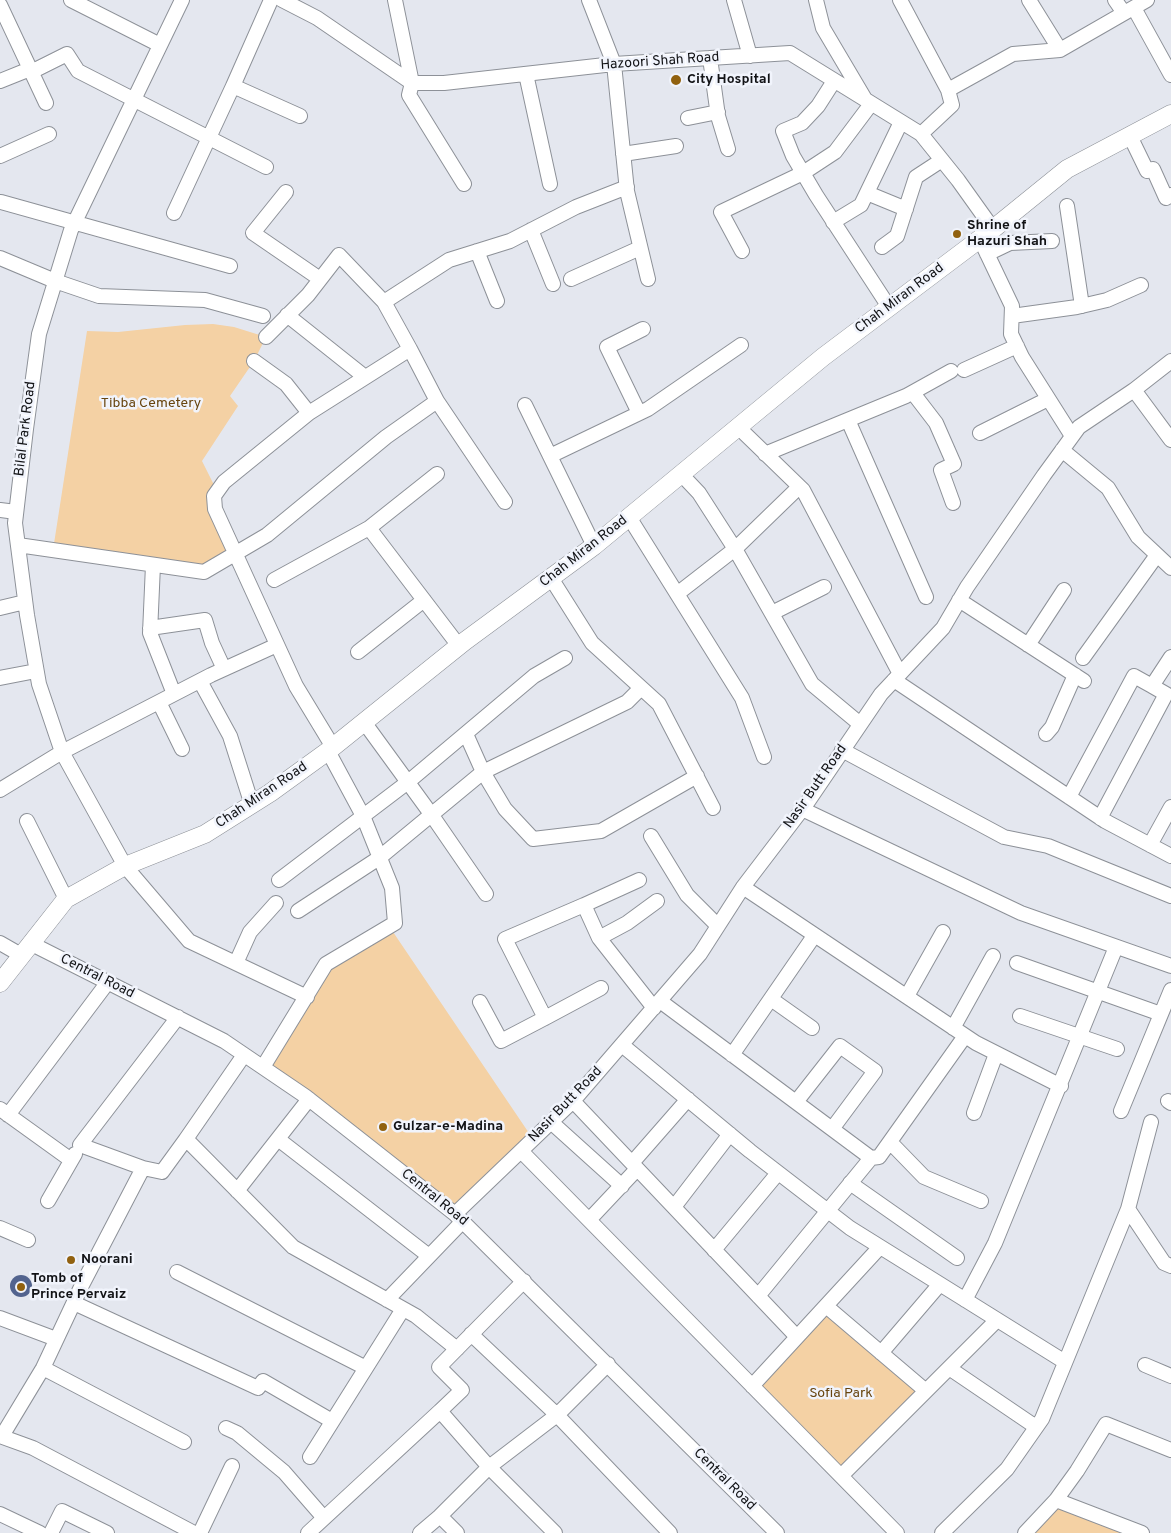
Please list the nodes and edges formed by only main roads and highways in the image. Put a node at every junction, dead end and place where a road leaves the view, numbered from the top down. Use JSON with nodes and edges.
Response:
{"nodes":[{"id":1,"x":1171,"y":114,"type":"edge"},
{"id":2,"x":0,"y":983,"type":"edge"}],
"edges":[{"from":1,"to":2,"type":"main road","name":"Chah Miran Road"}]}
